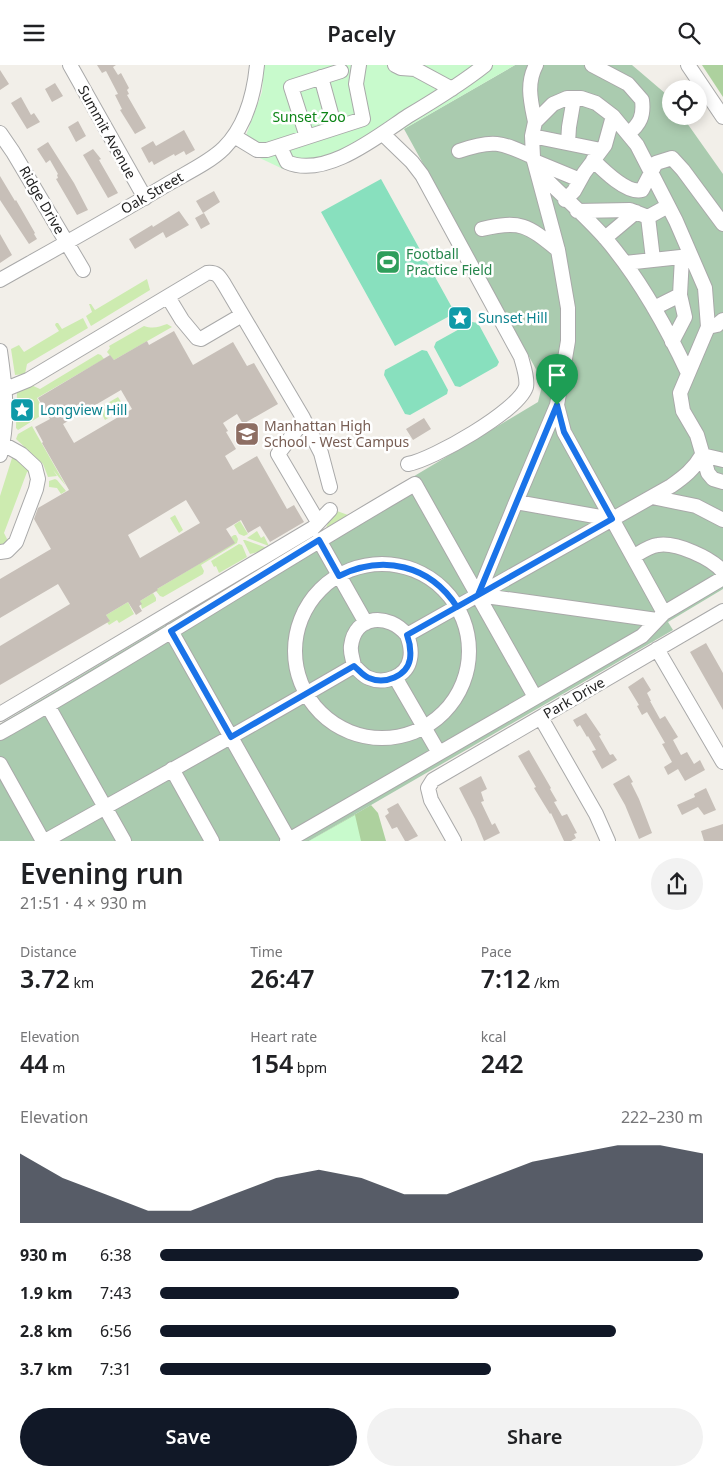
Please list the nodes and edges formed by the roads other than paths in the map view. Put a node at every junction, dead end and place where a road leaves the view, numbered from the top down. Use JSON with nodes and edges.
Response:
{"nodes":[{"id":1,"x":70,"y":65,"type":"edge"},
{"id":2,"x":257,"y":65,"type":"edge"},
{"id":3,"x":359,"y":65,"type":"edge"},
{"id":4,"x":395,"y":65,"type":"edge"},
{"id":5,"x":485,"y":65,"type":"edge"},
{"id":6,"x":536,"y":65,"type":"edge"},
{"id":7,"x":592,"y":65,"type":"edge"},
{"id":8,"x":688,"y":65,"type":"edge"},
{"id":9,"x":341,"y":71,"type":"dead end"},
{"id":10,"x":321,"y":77,"type":"junction"},
{"id":11,"x":452,"y":89,"type":"junction"},
{"id":12,"x":574,"y":98,"type":"junction"},
{"id":13,"x":613,"y":116,"type":"junction"},
{"id":14,"x":723,"y":117,"type":"edge"},
{"id":15,"x":535,"y":122,"type":"junction"},
{"id":16,"x":335,"y":128,"type":"junction"},
{"id":17,"x":0,"y":133,"type":"edge"},
{"id":18,"x":383,"y":134,"type":"junction"},
{"id":19,"x":628,"y":134,"type":"junction"},
{"id":20,"x":234,"y":136,"type":"junction"},
{"id":21,"x":532,"y":136,"type":"junction"},
{"id":22,"x":306,"y":137,"type":"junction"},
{"id":23,"x":568,"y":143,"type":"junction"},
{"id":24,"x":280,"y":147,"type":"junction"},
{"id":25,"x":459,"y":151,"type":"dead end"},
{"id":26,"x":597,"y":155,"type":"junction"},
{"id":27,"x":534,"y":163,"type":"junction"},
{"id":28,"x":652,"y":174,"type":"junction"},
{"id":29,"x":580,"y":180,"type":"junction"},
{"id":30,"x":145,"y":198,"type":"junction"},
{"id":31,"x":566,"y":200,"type":"junction"},
{"id":32,"x":668,"y":206,"type":"junction"},
{"id":33,"x":577,"y":211,"type":"junction"},
{"id":34,"x":642,"y":214,"type":"junction"},
{"id":35,"x":723,"y":224,"type":"edge"},
{"id":36,"x":482,"y":229,"type":"dead end"},
{"id":37,"x":605,"y":238,"type":"junction"},
{"id":38,"x":66,"y":242,"type":"junction"},
{"id":39,"x":558,"y":250,"type":"junction"},
{"id":40,"x":686,"y":256,"type":"junction"},
{"id":41,"x":653,"y":259,"type":"junction"},
{"id":42,"x":625,"y":263,"type":"junction"},
{"id":43,"x":82,"y":270,"type":"dead end"},
{"id":44,"x":0,"y":280,"type":"edge"},
{"id":45,"x":680,"y":295,"type":"junction"},
{"id":46,"x":168,"y":297,"type":"junction"},
{"id":47,"x":654,"y":308,"type":"junction"},
{"id":48,"x":708,"y":312,"type":"junction"},
{"id":49,"x":242,"y":315,"type":"junction"},
{"id":50,"x":685,"y":317,"type":"junction"},
{"id":51,"x":723,"y":320,"type":"edge"},
{"id":52,"x":708,"y":327,"type":"junction"},
{"id":53,"x":672,"y":342,"type":"junction"},
{"id":54,"x":0,"y":351,"type":"edge"},
{"id":55,"x":688,"y":373,"type":"junction"},
{"id":56,"x":6,"y":389,"type":"junction"},
{"id":57,"x":557,"y":405,"type":"junction"},
{"id":58,"x":304,"y":420,"type":"junction"},
{"id":59,"x":1,"y":449,"type":"edge"},
{"id":60,"x":702,"y":455,"type":"junction"},
{"id":61,"x":723,"y":460,"type":"edge"},
{"id":62,"x":408,"y":463,"type":"dead end"},
{"id":63,"x":723,"y":482,"type":"edge"},
{"id":64,"x":330,"y":487,"type":"dead end"},
{"id":65,"x":652,"y":497,"type":"junction"},
{"id":66,"x":516,"y":502,"type":"junction"},
{"id":67,"x":330,"y":509,"type":"dead end"},
{"id":68,"x":612,"y":519,"type":"junction"},
{"id":69,"x":723,"y":520,"type":"edge"},
{"id":70,"x":319,"y":521,"type":"junction"},
{"id":71,"x":319,"y":540,"type":"junction"},
{"id":72,"x":0,"y":552,"type":"edge"},
{"id":73,"x":633,"y":557,"type":"junction"},
{"id":74,"x":723,"y":572,"type":"edge"},
{"id":75,"x":339,"y":576,"type":"junction"},
{"id":76,"x":723,"y":578,"type":"edge"},
{"id":77,"x":478,"y":595,"type":"junction"},
{"id":78,"x":457,"y":607,"type":"junction"},
{"id":79,"x":723,"y":611,"type":"edge"},
{"id":80,"x":661,"y":617,"type":"junction"},
{"id":81,"x":366,"y":623,"type":"junction"},
{"id":82,"x":171,"y":631,"type":"junction"},
{"id":83,"x":407,"y":635,"type":"junction"},
{"id":84,"x":657,"y":649,"type":"junction"},
{"id":85,"x":354,"y":666,"type":"junction"},
{"id":86,"x":395,"y":677,"type":"junction"},
{"id":87,"x":306,"y":695,"type":"junction"},
{"id":88,"x":535,"y":697,"type":"junction"},
{"id":89,"x":48,"y":706,"type":"junction"},
{"id":90,"x":0,"y":714,"type":"edge"},
{"id":91,"x":540,"y":718,"type":"junction"},
{"id":92,"x":424,"y":727,"type":"junction"},
{"id":93,"x":0,"y":733,"type":"edge"},
{"id":94,"x":231,"y":737,"type":"junction"},
{"id":95,"x":439,"y":753,"type":"junction"},
{"id":96,"x":723,"y":762,"type":"edge"},
{"id":97,"x":0,"y":764,"type":"edge"},
{"id":98,"x":172,"y":769,"type":"junction"},
{"id":99,"x":105,"y":807,"type":"junction"},
{"id":100,"x":288,"y":840,"type":"edge"},
{"id":101,"x":44,"y":841,"type":"edge"},
{"id":102,"x":124,"y":841,"type":"edge"},
{"id":103,"x":212,"y":841,"type":"edge"},
{"id":104,"x":454,"y":841,"type":"edge"},
{"id":105,"x":608,"y":841,"type":"edge"}],
"edges":[{"from":1,"to":30,"type":"street","name":"Summit Avenue"},
{"from":2,"to":20,"type":"street","name":"Oak Street"},
{"from":3,"to":16,"type":"street"},
{"from":4,"to":11,"type":"street"},
{"from":5,"to":11,"type":"street"},
{"from":6,"to":15,"type":"street"},
{"from":7,"to":19,"type":"street"},
{"from":8,"to":14,"type":"street"},
{"from":9,"to":10,"type":"street"},
{"from":10,"to":16,"type":"street"},
{"from":10,"to":22,"type":"street"},
{"from":11,"to":18,"type":"street"},
{"from":12,"to":13,"type":"street"},
{"from":12,"to":15,"type":"street"},
{"from":12,"to":23,"type":"street"},
{"from":13,"to":19,"type":"street"},
{"from":13,"to":26,"type":"street"},
{"from":15,"to":21,"type":"street"},
{"from":16,"to":22,"type":"street"},
{"from":17,"to":38,"type":"street","name":"Ridge Drive"},
{"from":18,"to":24,"type":"street"},
{"from":18,"to":62,"type":"street"},
{"from":19,"to":28,"type":"street"},
{"from":20,"to":24,"type":"street"},
{"from":20,"to":30,"type":"street","name":"Oak Street"},
{"from":21,"to":23,"type":"street"},
{"from":21,"to":27,"type":"street"},
{"from":22,"to":24,"type":"street"},
{"from":23,"to":26,"type":"street"},
{"from":25,"to":27,"type":"street"},
{"from":26,"to":28,"type":"street"},
{"from":26,"to":29,"type":"street"},
{"from":27,"to":29,"type":"street"},
{"from":27,"to":31,"type":"street"},
{"from":27,"to":39,"type":"street"},
{"from":28,"to":32,"type":"street"},
{"from":28,"to":35,"type":"street"},
{"from":29,"to":31,"type":"street"},
{"from":30,"to":38,"type":"street","name":"Oak Street"},
{"from":31,"to":33,"type":"street"},
{"from":32,"to":34,"type":"street"},
{"from":32,"to":40,"type":"street"},
{"from":33,"to":34,"type":"street"},
{"from":33,"to":37,"type":"street"},
{"from":34,"to":37,"type":"street"},
{"from":34,"to":41,"type":"street"},
{"from":36,"to":39,"type":"street"},
{"from":37,"to":42,"type":"street"},
{"from":38,"to":43,"type":"street","name":"Ridge Drive"},
{"from":38,"to":44,"type":"street","name":"Oak Street"},
{"from":39,"to":57,"type":"street"},
{"from":40,"to":41,"type":"street"},
{"from":40,"to":45,"type":"street"},
{"from":40,"to":48,"type":"street"},
{"from":41,"to":42,"type":"street"},
{"from":42,"to":47,"type":"street"},
{"from":45,"to":47,"type":"street"},
{"from":45,"to":50,"type":"street"},
{"from":46,"to":49,"type":"street"},
{"from":46,"to":49,"type":"street"},
{"from":46,"to":56,"type":"street"},
{"from":47,"to":53,"type":"street"},
{"from":48,"to":50,"type":"street"},
{"from":48,"to":52,"type":"street"},
{"from":49,"to":58,"type":"street"},
{"from":50,"to":53,"type":"street"},
{"from":51,"to":52,"type":"street"},
{"from":52,"to":55,"type":"street"},
{"from":53,"to":55,"type":"street"},
{"from":54,"to":56,"type":"street"},
{"from":55,"to":60,"type":"street"},
{"from":56,"to":59,"type":"street"},
{"from":57,"to":66,"type":"street"},
{"from":57,"to":68,"type":"street"},
{"from":58,"to":64,"type":"street"},
{"from":58,"to":70,"type":"street"},
{"from":59,"to":72,"type":"street"},
{"from":60,"to":61,"type":"street"},
{"from":60,"to":63,"type":"street"},
{"from":60,"to":65,"type":"street"},
{"from":65,"to":68,"type":"street"},
{"from":65,"to":69,"type":"street"},
{"from":66,"to":68,"type":"street"},
{"from":66,"to":77,"type":"street"},
{"from":67,"to":70,"type":"street"},
{"from":68,"to":73,"type":"street"},
{"from":68,"to":77,"type":"street"},
{"from":70,"to":90,"type":"street"},
{"from":71,"to":75,"type":"street"},
{"from":71,"to":77,"type":"street"},
{"from":71,"to":82,"type":"street"},
{"from":73,"to":74,"type":"street"},
{"from":73,"to":80,"type":"street"},
{"from":75,"to":78,"type":"street"},
{"from":75,"to":81,"type":"street"},
{"from":75,"to":87,"type":"street"},
{"from":76,"to":80,"type":"street"},
{"from":77,"to":78,"type":"street"},
{"from":77,"to":80,"type":"street"},
{"from":77,"to":88,"type":"street"},
{"from":78,"to":83,"type":"street"},
{"from":78,"to":92,"type":"street"},
{"from":79,"to":84,"type":"street","name":"Park Drive"},
{"from":80,"to":88,"type":"street"},
{"from":81,"to":83,"type":"street"},
{"from":81,"to":85,"type":"street"},
{"from":82,"to":89,"type":"street"},
{"from":82,"to":94,"type":"street"},
{"from":83,"to":86,"type":"street"},
{"from":84,"to":91,"type":"street","name":"Park Drive"},
{"from":84,"to":96,"type":"street"},
{"from":85,"to":86,"type":"street"},
{"from":85,"to":87,"type":"street"},
{"from":86,"to":92,"type":"street"},
{"from":87,"to":92,"type":"street"},
{"from":87,"to":94,"type":"street"},
{"from":88,"to":95,"type":"street"},
{"from":89,"to":93,"type":"street"},
{"from":89,"to":99,"type":"street"},
{"from":91,"to":104,"type":"street","name":"Park Drive"},
{"from":91,"to":105,"type":"street"},
{"from":92,"to":95,"type":"street"},
{"from":94,"to":98,"type":"street"},
{"from":94,"to":100,"type":"street"},
{"from":95,"to":100,"type":"street"},
{"from":97,"to":101,"type":"street"},
{"from":98,"to":99,"type":"street"},
{"from":98,"to":103,"type":"street"},
{"from":99,"to":101,"type":"street"},
{"from":99,"to":102,"type":"street"}]}
